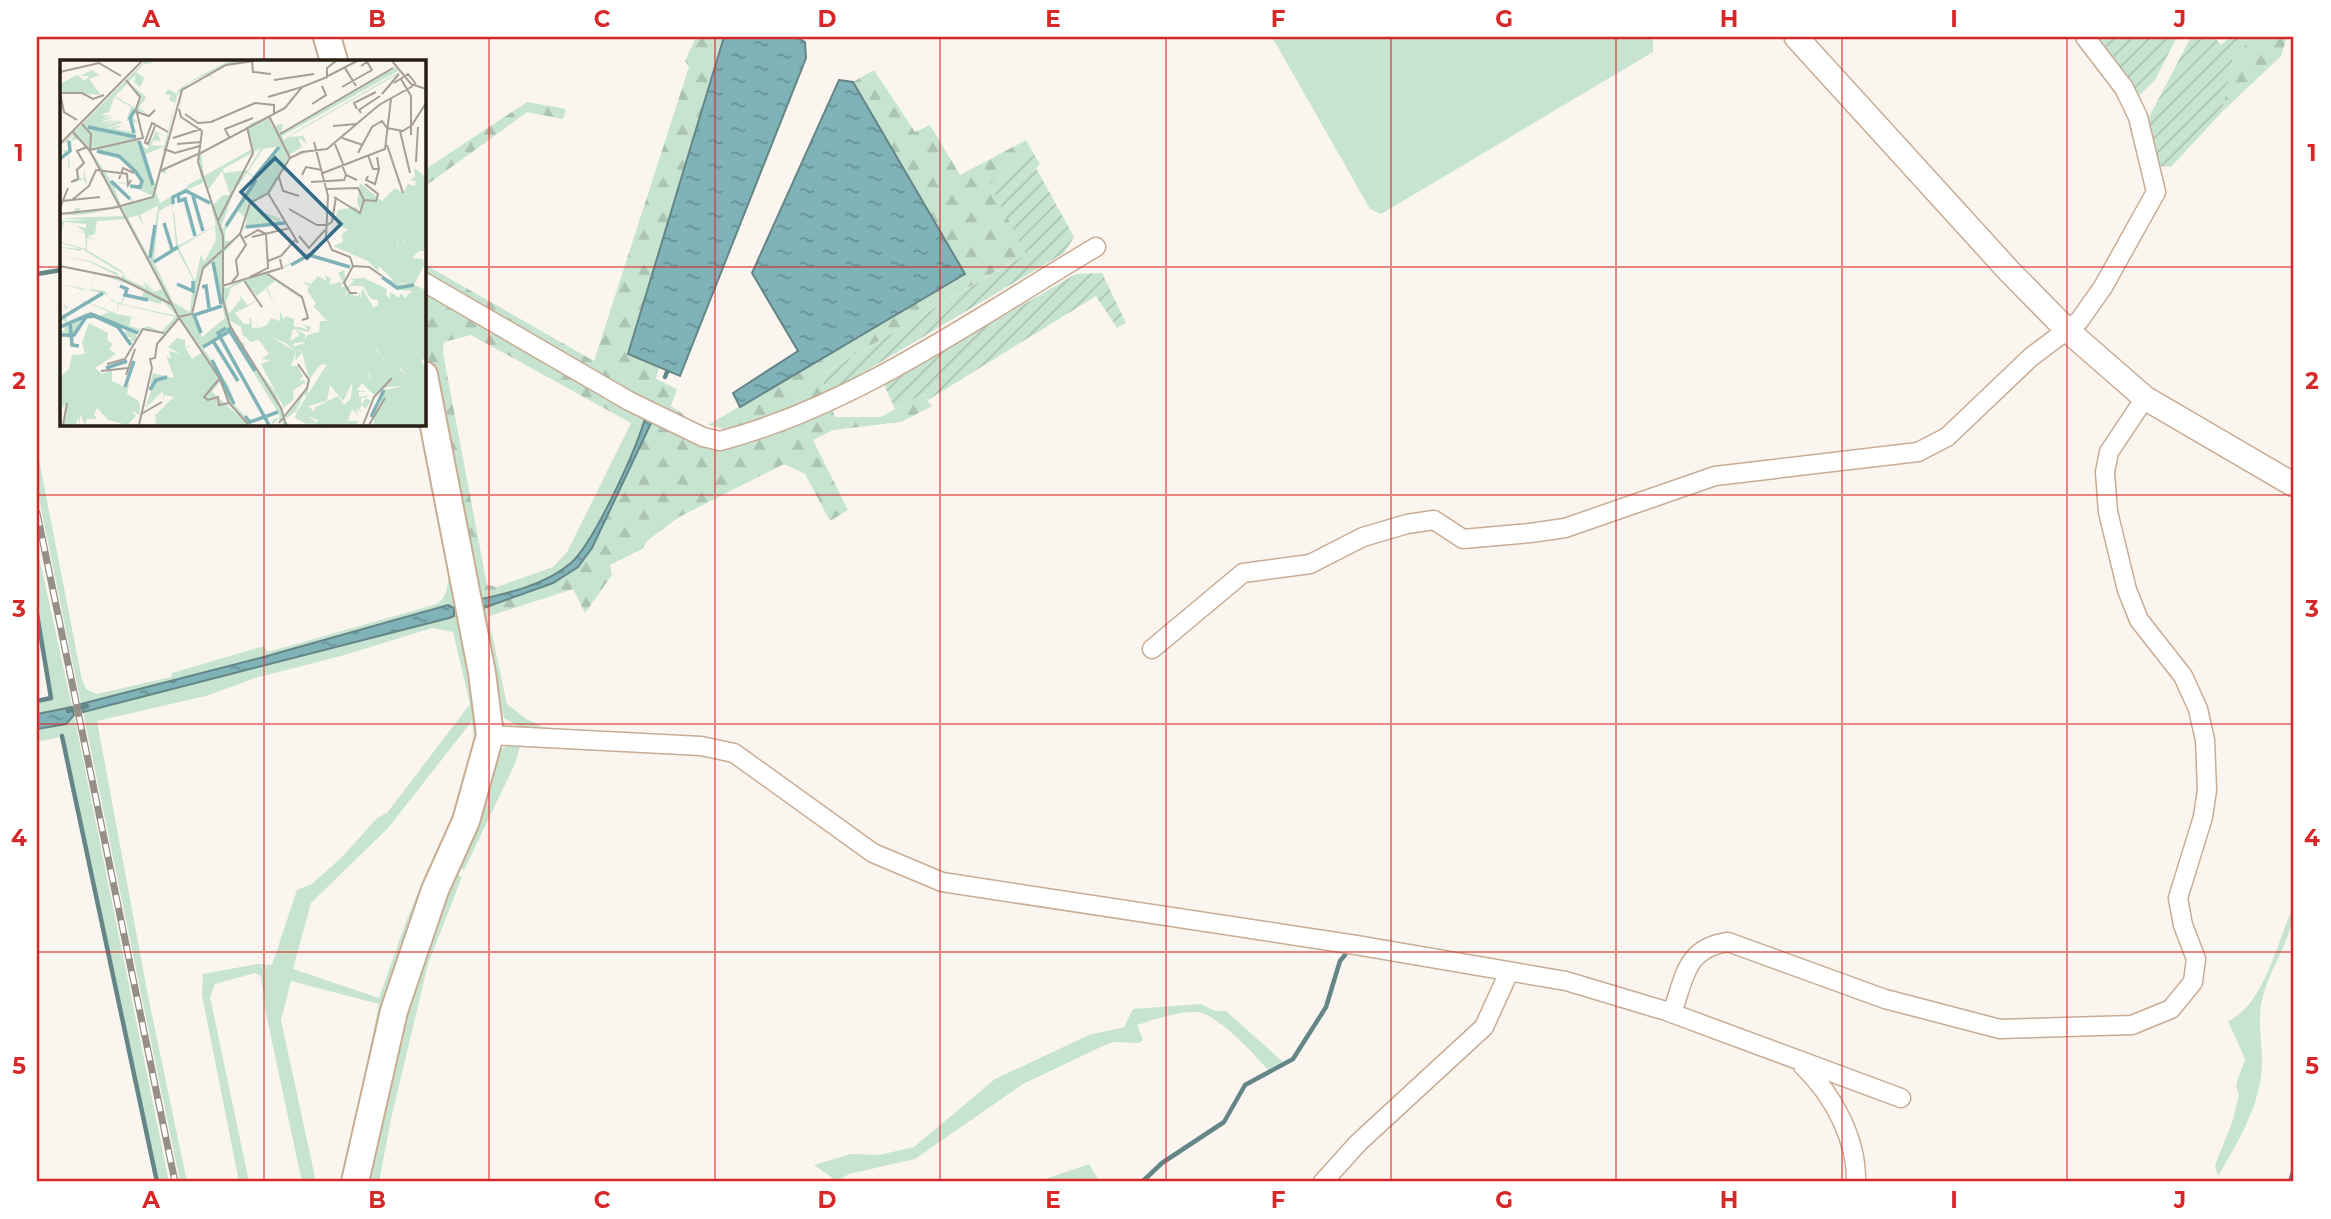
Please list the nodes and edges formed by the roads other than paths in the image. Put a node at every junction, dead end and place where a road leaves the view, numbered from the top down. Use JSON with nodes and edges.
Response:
{"nodes":[{"id":1,"x":327,"y":37,"type":"edge"},
{"id":2,"x":1796,"y":37,"type":"edge"},
{"id":3,"x":2085,"y":37,"type":"edge"},
{"id":4,"x":334,"y":60,"type":"edge"},
{"id":5,"x":1096,"y":247,"type":"dead end"},
{"id":6,"x":425,"y":283,"type":"edge"},
{"id":7,"x":2067,"y":330,"type":"junction"},
{"id":8,"x":425,"y":380,"type":"edge"},
{"id":9,"x":2145,"y":398,"type":"junction"},
{"id":10,"x":2294,"y":485,"type":"edge"},
{"id":11,"x":1152,"y":649,"type":"dead end"},
{"id":12,"x":490,"y":735,"type":"junction"},
{"id":13,"x":1510,"y":972,"type":"junction"},
{"id":14,"x":1672,"y":1013,"type":"junction"},
{"id":15,"x":1795,"y":1059,"type":"junction"},
{"id":16,"x":1901,"y":1098,"type":"dead end"},
{"id":17,"x":355,"y":1182,"type":"edge"},
{"id":18,"x":1323,"y":1182,"type":"edge"},
{"id":19,"x":1856,"y":1182,"type":"edge"}],
"edges":[{"from":1,"to":4,"type":"main road"},
{"from":2,"to":7,"type":"street"},
{"from":3,"to":7,"type":"street"},
{"from":5,"to":6,"type":"street"},
{"from":7,"to":9,"type":"street"},
{"from":7,"to":11,"type":"street"},
{"from":8,"to":12,"type":"main road"},
{"from":9,"to":10,"type":"street"},
{"from":9,"to":14,"type":"street"},
{"from":12,"to":13,"type":"street"},
{"from":12,"to":17,"type":"main road"},
{"from":13,"to":14,"type":"street"},
{"from":13,"to":18,"type":"street"},
{"from":14,"to":15,"type":"street"},
{"from":15,"to":16,"type":"street"},
{"from":15,"to":19,"type":"street"}]}
